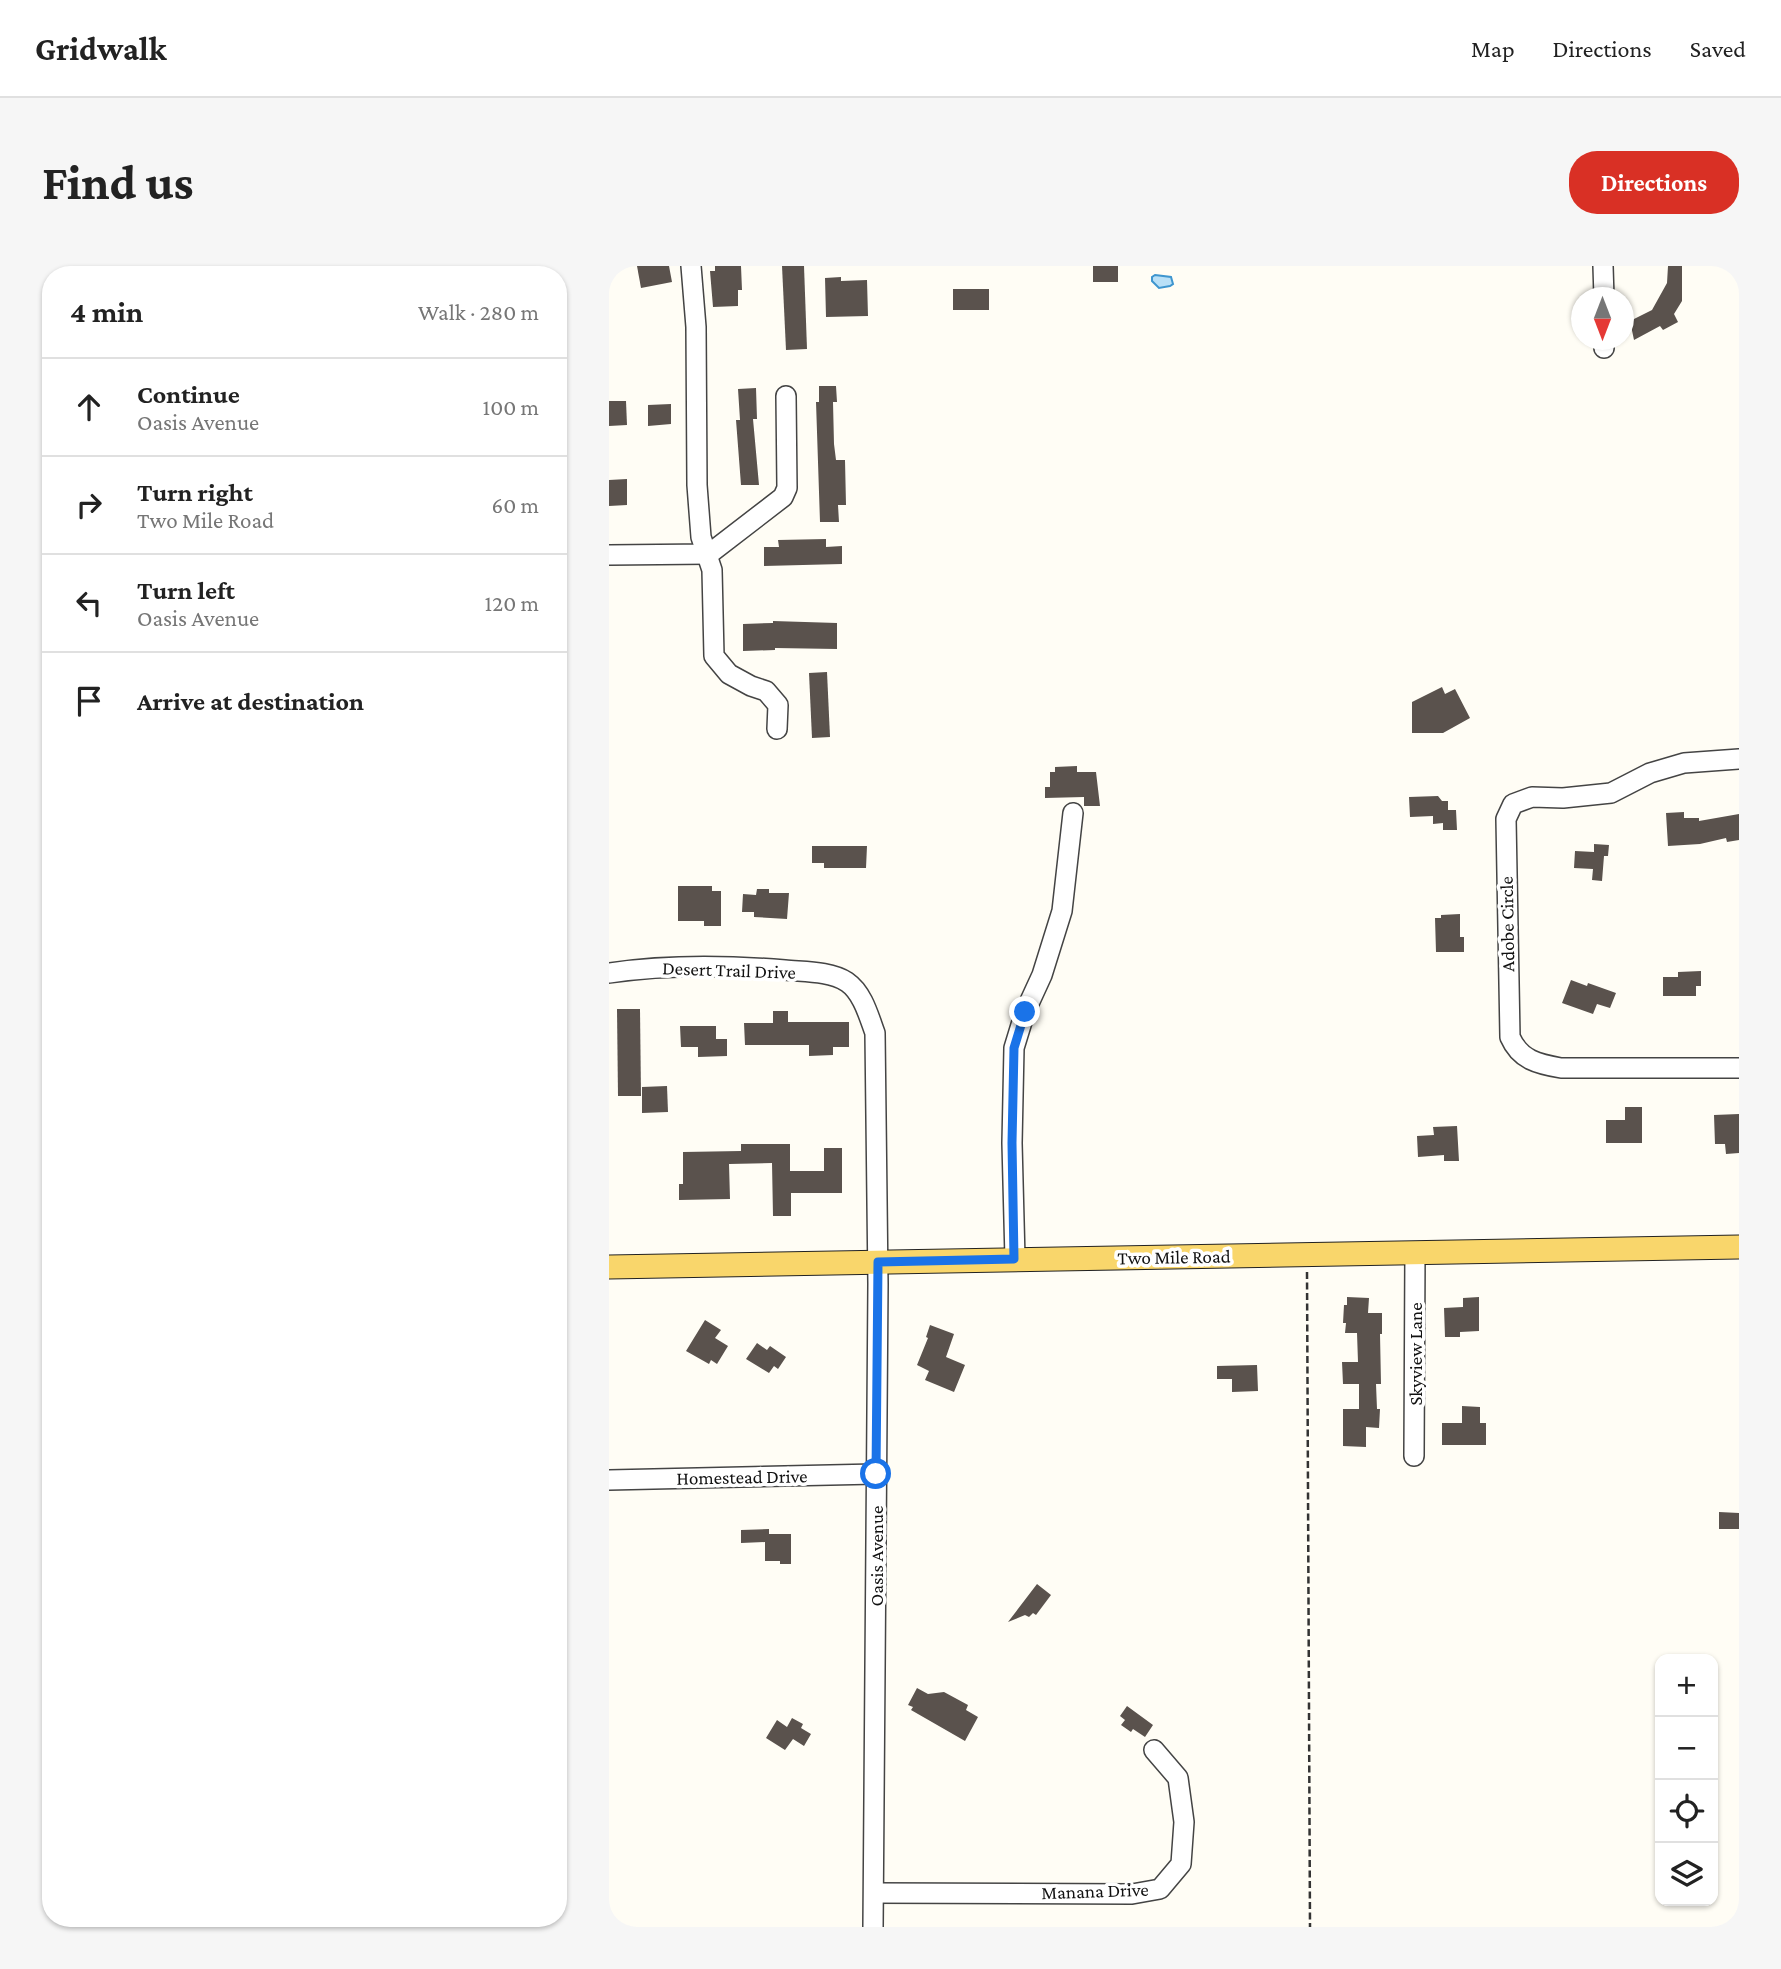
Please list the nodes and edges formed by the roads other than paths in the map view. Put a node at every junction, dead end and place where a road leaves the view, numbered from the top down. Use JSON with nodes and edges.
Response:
{"nodes":[{"id":1,"x":691,"y":266,"type":"edge"},
{"id":2,"x":1603,"y":266,"type":"edge"},
{"id":3,"x":1604,"y":287,"type":"edge"},
{"id":4,"x":786,"y":396,"type":"dead end"},
{"id":5,"x":709,"y":554,"type":"junction"},
{"id":6,"x":609,"y":555,"type":"edge"},
{"id":7,"x":777,"y":729,"type":"dead end"},
{"id":8,"x":1739,"y":759,"type":"edge"},
{"id":9,"x":1073,"y":813,"type":"dead end"},
{"id":10,"x":609,"y":973,"type":"edge"},
{"id":11,"x":848,"y":982,"type":"joint"},
{"id":12,"x":1739,"y":1068,"type":"edge"},
{"id":13,"x":1739,"y":1247,"type":"edge"},
{"id":14,"x":1415,"y":1252,"type":"junction"},
{"id":15,"x":1014,"y":1259,"type":"junction"},
{"id":16,"x":878,"y":1262,"type":"junction"},
{"id":17,"x":609,"y":1267,"type":"edge"},
{"id":18,"x":1414,"y":1457,"type":"dead end"},
{"id":19,"x":876,"y":1474,"type":"junction"},
{"id":20,"x":609,"y":1480,"type":"edge"},
{"id":21,"x":1154,"y":1750,"type":"dead end"},
{"id":22,"x":874,"y":1893,"type":"junction"},
{"id":23,"x":873,"y":1927,"type":"edge"}],
"edges":[{"from":1,"to":5,"type":"street"},
{"from":2,"to":3,"type":"street"},
{"from":4,"to":5,"type":"street"},
{"from":5,"to":6,"type":"street"},
{"from":5,"to":7,"type":"street"},
{"from":8,"to":12,"type":"street","name":"Adobe Circle"},
{"from":9,"to":15,"type":"street"},
{"from":10,"to":11,"type":"street","name":"Desert Trail Drive"},
{"from":11,"to":16,"type":"street","name":"Oasis Avenue"},
{"from":13,"to":14,"type":"main road","name":"Two Mile Road"},
{"from":14,"to":15,"type":"main road","name":"Two Mile Road"},
{"from":14,"to":18,"type":"street","name":"Skyview Lane"},
{"from":15,"to":16,"type":"main road","name":"Two Mile Road"},
{"from":16,"to":17,"type":"main road","name":"Two Mile Road"},
{"from":16,"to":19,"type":"street","name":"Oasis Avenue"},
{"from":19,"to":20,"type":"street","name":"Homestead Drive"},
{"from":19,"to":22,"type":"street","name":"Oasis Avenue"},
{"from":21,"to":22,"type":"street","name":"Manana Drive"},
{"from":22,"to":23,"type":"street","name":"Oasis Avenue"}]}
